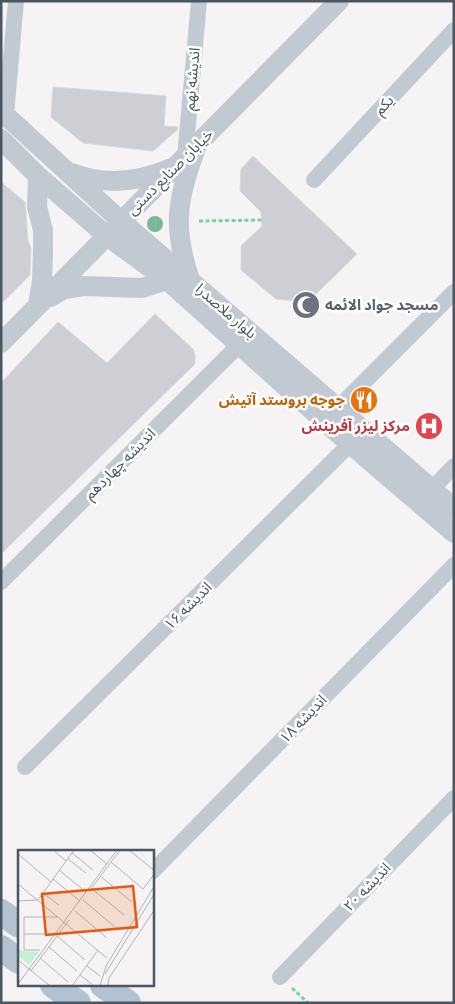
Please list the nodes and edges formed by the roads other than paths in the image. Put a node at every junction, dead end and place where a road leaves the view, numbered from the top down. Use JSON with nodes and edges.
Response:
{"nodes":[{"id":1,"x":16,"y":1,"type":"edge"},
{"id":2,"x":199,"y":1,"type":"edge"},
{"id":3,"x":339,"y":1,"type":"edge"},
{"id":4,"x":454,"y":30,"type":"edge"},
{"id":5,"x":4,"y":113,"type":"edge"},
{"id":6,"x":1,"y":139,"type":"edge"},
{"id":7,"x":187,"y":155,"type":"junction"},
{"id":8,"x":68,"y":172,"type":"junction"},
{"id":9,"x":38,"y":176,"type":"junction"},
{"id":10,"x":314,"y":180,"type":"dead end"},
{"id":11,"x":121,"y":221,"type":"junction"},
{"id":12,"x":107,"y":236,"type":"junction"},
{"id":13,"x":166,"y":280,"type":"junction"},
{"id":14,"x":190,"y":280,"type":"junction"},
{"id":15,"x":454,"y":292,"type":"edge"},
{"id":16,"x":41,"y":303,"type":"junction"},
{"id":17,"x":1,"y":343,"type":"edge"},
{"id":18,"x":238,"y":345,"type":"junction"},
{"id":19,"x":338,"y":408,"type":"junction"},
{"id":20,"x":350,"y":444,"type":"junction"},
{"id":21,"x":454,"y":466,"type":"edge"},
{"id":22,"x":432,"y":489,"type":"junction"},
{"id":23,"x":454,"y":508,"type":"edge"},
{"id":24,"x":454,"y":533,"type":"edge"},
{"id":25,"x":454,"y":565,"type":"edge"},
{"id":26,"x":1,"y":582,"type":"edge"},
{"id":27,"x":25,"y":767,"type":"dead end"},
{"id":28,"x":454,"y":798,"type":"edge"},
{"id":29,"x":154,"y":870,"type":"edge"},
{"id":30,"x":1,"y":912,"type":"edge"},
{"id":31,"x":18,"y":924,"type":"edge"},
{"id":32,"x":1,"y":948,"type":"edge"},
{"id":33,"x":18,"y":960,"type":"edge"},
{"id":34,"x":280,"y":977,"type":"dead end"},
{"id":35,"x":54,"y":986,"type":"edge"},
{"id":36,"x":104,"y":986,"type":"edge"},
{"id":37,"x":78,"y":1003,"type":"edge"},
{"id":38,"x":128,"y":1003,"type":"edge"}],
"edges":[{"from":1,"to":5,"type":"street"},
{"from":2,"to":7,"type":"street","name":"اندیشه نهم"},
{"from":3,"to":7,"type":"street","name":"خیابان صنایع دستی"},
{"from":4,"to":10,"type":"street","name":"یکم"},
{"from":5,"to":8,"type":"street","name":"بلوار ملاصدرا"},
{"from":6,"to":9,"type":"street","name":"بلوار ملاصدرا"},
{"from":7,"to":8,"type":"street"},
{"from":7,"to":11,"type":"street","name":"خیابان صنایع دستی"},
{"from":7,"to":14,"type":"street"},
{"from":8,"to":11,"type":"street","name":"بلوار ملاصدرا"},
{"from":9,"to":12,"type":"street","name":"بلوار ملاصدرا"},
{"from":9,"to":16,"type":"street"},
{"from":11,"to":12,"type":"street","name":"خیابان صنایع دستی"},
{"from":11,"to":14,"type":"street","name":"بلوار ملاصدرا"},
{"from":12,"to":13,"type":"street","name":"بلوار ملاصدرا"},
{"from":12,"to":16,"type":"street","name":"خیابان صنایع دستی"},
{"from":13,"to":16,"type":"street"},
{"from":13,"to":18,"type":"street","name":"بلوار ملاصدرا"},
{"from":14,"to":19,"type":"street","name":"بلوار ملاصدرا"},
{"from":15,"to":19,"type":"street"},
{"from":16,"to":17,"type":"street","name":"خیابان صنایع دستی"},
{"from":18,"to":20,"type":"street","name":"بلوار ملاصدرا"},
{"from":18,"to":26,"type":"street","name":"اندیشه چهاردهم"},
{"from":19,"to":22,"type":"street","name":"بلوار ملاصدرا"},
{"from":20,"to":24,"type":"street","name":"بلوار ملاصدرا"},
{"from":20,"to":27,"type":"street","name":"اندیشه ۱۶"},
{"from":21,"to":22,"type":"street"},
{"from":22,"to":23,"type":"street","name":"بلوار ملاصدرا"},
{"from":25,"to":29,"type":"street","name":"اندیشه ۱۸"},
{"from":28,"to":34,"type":"street","name":"اندیشه ۲۰"},
{"from":30,"to":31,"type":"main road"},
{"from":32,"to":33,"type":"main road"},
{"from":35,"to":37,"type":"main road"},
{"from":36,"to":38,"type":"main road"}]}
